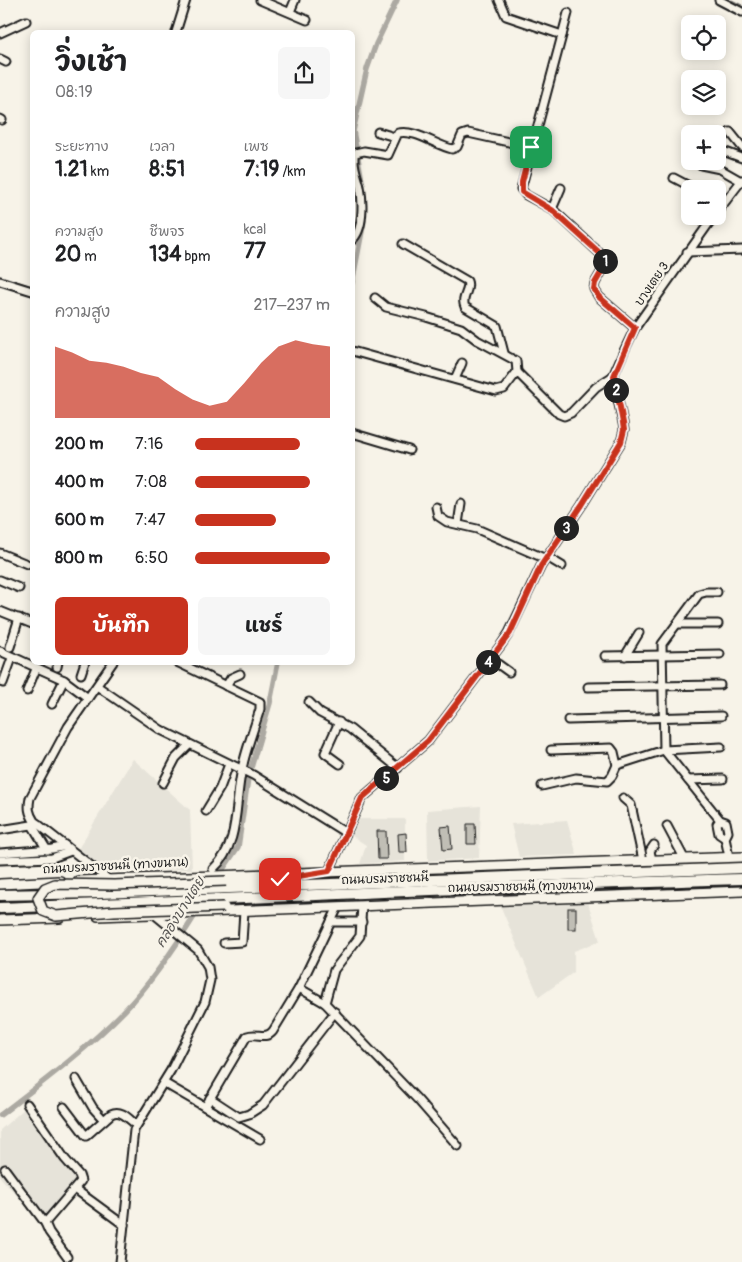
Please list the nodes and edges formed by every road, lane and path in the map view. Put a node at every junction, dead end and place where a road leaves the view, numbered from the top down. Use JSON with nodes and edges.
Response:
{"nodes":[{"id":1,"x":186,"y":0,"type":"edge"},
{"id":2,"x":260,"y":0,"type":"edge"},
{"id":3,"x":296,"y":0,"type":"edge"},
{"id":4,"x":499,"y":0,"type":"edge"},
{"id":5,"x":719,"y":0,"type":"edge"},
{"id":6,"x":290,"y":12,"type":"junction"},
{"id":7,"x":742,"y":12,"type":"edge"},
{"id":8,"x":568,"y":13,"type":"dead end"},
{"id":9,"x":307,"y":20,"type":"dead end"},
{"id":10,"x":26,"y":21,"type":"dead end"},
{"id":11,"x":177,"y":30,"type":"edge"},
{"id":12,"x":0,"y":33,"type":"edge"},
{"id":13,"x":562,"y":35,"type":"junction"},
{"id":14,"x":378,"y":132,"type":"dead end"},
{"id":15,"x":730,"y":132,"type":"dead end"},
{"id":16,"x":396,"y":137,"type":"junction"},
{"id":17,"x":531,"y":147,"type":"junction"},
{"id":18,"x":742,"y":147,"type":"edge"},
{"id":19,"x":726,"y":152,"type":"edge"},
{"id":20,"x":355,"y":153,"type":"edge"},
{"id":21,"x":742,"y":158,"type":"edge"},
{"id":22,"x":355,"y":166,"type":"edge"},
{"id":23,"x":722,"y":170,"type":"edge"},
{"id":24,"x":674,"y":178,"type":"dead end"},
{"id":25,"x":742,"y":181,"type":"edge"},
{"id":26,"x":681,"y":182,"type":"edge"},
{"id":27,"x":561,"y":188,"type":"dead end"},
{"id":28,"x":726,"y":200,"type":"edge"},
{"id":29,"x":552,"y":210,"type":"junction"},
{"id":30,"x":707,"y":225,"type":"edge"},
{"id":31,"x":355,"y":236,"type":"edge"},
{"id":32,"x":402,"y":244,"type":"dead end"},
{"id":33,"x":742,"y":250,"type":"edge"},
{"id":34,"x":687,"y":252,"type":"junction"},
{"id":35,"x":0,"y":281,"type":"edge"},
{"id":36,"x":30,"y":290,"type":"edge"},
{"id":37,"x":375,"y":298,"type":"dead end"},
{"id":38,"x":635,"y":328,"type":"junction"},
{"id":39,"x":355,"y":351,"type":"edge"},
{"id":40,"x":504,"y":353,"type":"junction"},
{"id":41,"x":462,"y":363,"type":"dead end"},
{"id":42,"x":517,"y":372,"type":"junction"},
{"id":43,"x":614,"y":376,"type":"junction"},
{"id":44,"x":455,"y":379,"type":"junction"},
{"id":45,"x":355,"y":434,"type":"edge"},
{"id":46,"x":409,"y":450,"type":"dead end"},
{"id":47,"x":461,"y":504,"type":"dead end"},
{"id":48,"x":436,"y":507,"type":"dead end"},
{"id":49,"x":458,"y":524,"type":"junction"},
{"id":50,"x":0,"y":553,"type":"edge"},
{"id":51,"x":546,"y":558,"type":"junction"},
{"id":52,"x":27,"y":564,"type":"dead end"},
{"id":53,"x":562,"y":566,"type":"dead end"},
{"id":54,"x":0,"y":580,"type":"edge"},
{"id":55,"x":19,"y":588,"type":"dead end"},
{"id":56,"x":717,"y":592,"type":"dead end"},
{"id":57,"x":0,"y":611,"type":"edge"},
{"id":58,"x":19,"y":618,"type":"junction"},
{"id":59,"x":30,"y":623,"type":"edge"},
{"id":60,"x":677,"y":624,"type":"junction"},
{"id":61,"x":718,"y":624,"type":"dead end"},
{"id":62,"x":639,"y":633,"type":"dead end"},
{"id":63,"x":10,"y":647,"type":"dead end"},
{"id":64,"x":0,"y":652,"type":"edge"},
{"id":65,"x":720,"y":654,"type":"dead end"},
{"id":66,"x":662,"y":655,"type":"junction"},
{"id":67,"x":605,"y":656,"type":"dead end"},
{"id":68,"x":625,"y":656,"type":"junction"},
{"id":69,"x":12,"y":658,"type":"junction"},
{"id":70,"x":491,"y":659,"type":"junction"},
{"id":71,"x":84,"y":665,"type":"edge"},
{"id":72,"x":110,"y":665,"type":"edge"},
{"id":73,"x":183,"y":665,"type":"edge"},
{"id":74,"x":36,"y":669,"type":"junction"},
{"id":75,"x":509,"y":672,"type":"dead end"},
{"id":76,"x":81,"y":674,"type":"dead end"},
{"id":77,"x":240,"y":674,"type":"dead end"},
{"id":78,"x":64,"y":680,"type":"junction"},
{"id":79,"x":3,"y":683,"type":"dead end"},
{"id":80,"x":720,"y":685,"type":"dead end"},
{"id":81,"x":97,"y":686,"type":"junction"},
{"id":82,"x":226,"y":686,"type":"junction"},
{"id":83,"x":588,"y":687,"type":"dead end"},
{"id":84,"x":662,"y":687,"type":"junction"},
{"id":85,"x":27,"y":691,"type":"dead end"},
{"id":86,"x":88,"y":698,"type":"junction"},
{"id":87,"x":309,"y":702,"type":"dead end"},
{"id":88,"x":52,"y":704,"type":"dead end"},
{"id":89,"x":721,"y":716,"type":"dead end"},
{"id":90,"x":662,"y":718,"type":"junction"},
{"id":91,"x":568,"y":720,"type":"dead end"},
{"id":92,"x":339,"y":722,"type":"junction"},
{"id":93,"x":189,"y":744,"type":"junction"},
{"id":94,"x":721,"y":747,"type":"dead end"},
{"id":95,"x":551,"y":750,"type":"dead end"},
{"id":96,"x":664,"y":750,"type":"junction"},
{"id":97,"x":230,"y":764,"type":"junction"},
{"id":98,"x":340,"y":764,"type":"dead end"},
{"id":99,"x":617,"y":765,"type":"junction"},
{"id":100,"x":398,"y":768,"type":"junction"},
{"id":101,"x":243,"y":770,"type":"junction"},
{"id":102,"x":723,"y":778,"type":"dead end"},
{"id":103,"x":688,"y":780,"type":"junction"},
{"id":104,"x":163,"y":783,"type":"dead end"},
{"id":105,"x":542,"y":786,"type":"dead end"},
{"id":106,"x":623,"y":798,"type":"dead end"},
{"id":107,"x":206,"y":812,"type":"dead end"},
{"id":108,"x":35,"y":825,"type":"junction"},
{"id":109,"x":667,"y":826,"type":"dead end"},
{"id":110,"x":0,"y":830,"type":"edge"},
{"id":111,"x":346,"y":833,"type":"junction"},
{"id":112,"x":654,"y":845,"type":"dead end"},
{"id":113,"x":69,"y":848,"type":"junction"},
{"id":114,"x":47,"y":850,"type":"junction"},
{"id":115,"x":0,"y":853,"type":"edge"},
{"id":116,"x":17,"y":856,"type":"junction"},
{"id":117,"x":742,"y":856,"type":"edge"},
{"id":118,"x":729,"y":857,"type":"junction"},
{"id":119,"x":684,"y":858,"type":"junction"},
{"id":120,"x":0,"y":860,"type":"edge"},
{"id":121,"x":648,"y":860,"type":"junction"},
{"id":122,"x":742,"y":868,"type":"edge"},
{"id":123,"x":326,"y":871,"type":"junction"},
{"id":124,"x":209,"y":872,"type":"junction"},
{"id":125,"x":108,"y":879,"type":"junction"},
{"id":126,"x":742,"y":879,"type":"edge"},
{"id":127,"x":226,"y":881,"type":"junction"},
{"id":128,"x":0,"y":884,"type":"edge"},
{"id":129,"x":742,"y":891,"type":"edge"},
{"id":130,"x":0,"y":895,"type":"edge"},
{"id":131,"x":223,"y":903,"type":"junction"},
{"id":132,"x":362,"y":906,"type":"junction"},
{"id":133,"x":341,"y":907,"type":"junction"},
{"id":134,"x":0,"y":908,"type":"edge"},
{"id":135,"x":244,"y":911,"type":"junction"},
{"id":136,"x":154,"y":914,"type":"junction"},
{"id":137,"x":0,"y":920,"type":"edge"},
{"id":138,"x":331,"y":922,"type":"junction"},
{"id":139,"x":362,"y":922,"type":"junction"},
{"id":140,"x":224,"y":943,"type":"dead end"},
{"id":141,"x":299,"y":988,"type":"junction"},
{"id":142,"x":325,"y":1003,"type":"junction"},
{"id":143,"x":335,"y":1012,"type":"junction"},
{"id":144,"x":76,"y":1079,"type":"dead end"},
{"id":145,"x":164,"y":1083,"type":"junction"},
{"id":146,"x":210,"y":1098,"type":"junction"},
{"id":147,"x":27,"y":1104,"type":"dead end"},
{"id":148,"x":64,"y":1107,"type":"dead end"},
{"id":149,"x":205,"y":1107,"type":"junction"},
{"id":150,"x":104,"y":1120,"type":"junction"},
{"id":151,"x":136,"y":1125,"type":"junction"},
{"id":152,"x":260,"y":1139,"type":"dead end"},
{"id":153,"x":458,"y":1146,"type":"dead end"},
{"id":154,"x":5,"y":1169,"type":"dead end"},
{"id":155,"x":75,"y":1189,"type":"junction"},
{"id":156,"x":45,"y":1223,"type":"junction"},
{"id":157,"x":124,"y":1225,"type":"junction"},
{"id":158,"x":67,"y":1257,"type":"dead end"},
{"id":159,"x":120,"y":1262,"type":"edge"}],
"edges":[{"from":1,"to":11,"type":"street"},
{"from":2,"to":6,"type":"street"},
{"from":3,"to":6,"type":"street"},
{"from":4,"to":13,"type":"street"},
{"from":5,"to":7,"type":"street"},
{"from":6,"to":9,"type":"street"},
{"from":8,"to":13,"type":"street"},
{"from":10,"to":12,"type":"street"},
{"from":13,"to":17,"type":"street"},
{"from":14,"to":16,"type":"street"},
{"from":15,"to":18,"type":"street"},
{"from":16,"to":17,"type":"street"},
{"from":16,"to":20,"type":"street"},
{"from":17,"to":29,"type":"street"},
{"from":19,"to":21,"type":"street"},
{"from":22,"to":31,"type":"street"},
{"from":23,"to":25,"type":"street"},
{"from":24,"to":26,"type":"street"},
{"from":25,"to":28,"type":"street"},
{"from":27,"to":29,"type":"street"},
{"from":29,"to":38,"type":"street"},
{"from":30,"to":34,"type":"street","name":"บางเตย 3"},
{"from":32,"to":40,"type":"street"},
{"from":33,"to":34,"type":"street"},
{"from":34,"to":38,"type":"street","name":"บางเตย 3"},
{"from":35,"to":36,"type":"street"},
{"from":37,"to":40,"type":"street"},
{"from":38,"to":43,"type":"street","name":"บางเตย 3"},
{"from":39,"to":44,"type":"street"},
{"from":40,"to":42,"type":"street"},
{"from":41,"to":44,"type":"street"},
{"from":42,"to":43,"type":"street"},
{"from":42,"to":44,"type":"street"},
{"from":43,"to":51,"type":"street"},
{"from":45,"to":46,"type":"street"},
{"from":47,"to":49,"type":"street"},
{"from":48,"to":49,"type":"street"},
{"from":49,"to":51,"type":"street"},
{"from":50,"to":52,"type":"street"},
{"from":51,"to":53,"type":"street"},
{"from":51,"to":70,"type":"street"},
{"from":54,"to":55,"type":"street"},
{"from":56,"to":60,"type":"street"},
{"from":57,"to":58,"type":"street"},
{"from":58,"to":59,"type":"street"},
{"from":58,"to":63,"type":"street"},
{"from":60,"to":61,"type":"street"},
{"from":60,"to":66,"type":"street"},
{"from":62,"to":68,"type":"street"},
{"from":64,"to":69,"type":"street"},
{"from":65,"to":66,"type":"street"},
{"from":66,"to":68,"type":"street"},
{"from":66,"to":84,"type":"street"},
{"from":67,"to":68,"type":"street"},
{"from":69,"to":74,"type":"street"},
{"from":69,"to":79,"type":"street"},
{"from":70,"to":75,"type":"street"},
{"from":70,"to":100,"type":"street"},
{"from":71,"to":76,"type":"street"},
{"from":72,"to":81,"type":"street"},
{"from":73,"to":82,"type":"street"},
{"from":74,"to":78,"type":"street"},
{"from":74,"to":85,"type":"street"},
{"from":77,"to":82,"type":"street"},
{"from":78,"to":86,"type":"street"},
{"from":78,"to":88,"type":"street"},
{"from":80,"to":84,"type":"street"},
{"from":81,"to":86,"type":"street"},
{"from":81,"to":93,"type":"street"},
{"from":82,"to":101,"type":"street"},
{"from":83,"to":84,"type":"street"},
{"from":84,"to":90,"type":"street"},
{"from":86,"to":108,"type":"street"},
{"from":87,"to":92,"type":"street"},
{"from":89,"to":90,"type":"street"},
{"from":90,"to":91,"type":"street"},
{"from":90,"to":96,"type":"street"},
{"from":92,"to":98,"type":"street"},
{"from":92,"to":100,"type":"street"},
{"from":93,"to":97,"type":"street"},
{"from":93,"to":104,"type":"street"},
{"from":94,"to":96,"type":"street"},
{"from":95,"to":99,"type":"street"},
{"from":96,"to":99,"type":"street"},
{"from":96,"to":103,"type":"street"},
{"from":97,"to":101,"type":"street"},
{"from":97,"to":107,"type":"street"},
{"from":99,"to":105,"type":"street"},
{"from":100,"to":111,"type":"street"},
{"from":101,"to":111,"type":"street"},
{"from":101,"to":124,"type":"street"},
{"from":102,"to":103,"type":"street"},
{"from":103,"to":118,"type":"street"},
{"from":106,"to":121,"type":"street"},
{"from":108,"to":110,"type":"street"},
{"from":108,"to":113,"type":"street"},
{"from":108,"to":114,"type":"street"},
{"from":109,"to":119,"type":"street"},
{"from":111,"to":123,"type":"street"},
{"from":112,"to":121,"type":"street"},
{"from":113,"to":114,"type":"street"},
{"from":113,"to":116,"type":"street"},
{"from":113,"to":125,"type":"street"},
{"from":114,"to":116,"type":"street"},
{"from":115,"to":116,"type":"street"},
{"from":116,"to":120,"type":"street"},
{"from":117,"to":118,"type":"main road","name":"ถนนบรมราชชนนี (ทางขนาน)"},
{"from":118,"to":119,"type":"main road","name":"ถนนบรมราชชนนี (ทางขนาน)"},
{"from":119,"to":121,"type":"main road","name":"ถนนบรมราชชนนี (ทางขนาน)"},
{"from":121,"to":123,"type":"main road","name":"ถนนบรมราชชนนี (ทางขนาน)"},
{"from":122,"to":127,"type":"highway","name":"ถนนบรมราชชนนี"},
{"from":123,"to":127,"type":"main road","name":"ถนนบรมราชชนนี (ทางขนาน)"},
{"from":124,"to":125,"type":"main road","name":"ถนนบรมราชชนนี (ทางขนาน)"},
{"from":124,"to":127,"type":"main road","name":"ถนนบรมราชชนนี (ทางขนาน)"},
{"from":125,"to":128,"type":"main road","name":"ถนนบรมราชชนนี (ทางขนาน)"},
{"from":126,"to":131,"type":"highway","name":"ถนนบรมราชชนนี"},
{"from":127,"to":130,"type":"highway","name":"ถนนบรมราชชนนี"},
{"from":127,"to":131,"type":"main road","bridge":true},
{"from":129,"to":132,"type":"main road","name":"ถนนบรมราชชนนี (ทางขนาน)"},
{"from":131,"to":133,"type":"main road"},
{"from":131,"to":134,"type":"highway","name":"ถนนบรมราชชนนี"},
{"from":132,"to":133,"type":"main road","name":"ถนนบรมราชชนนี (ทางขนาน)"},
{"from":132,"to":139,"type":"street"},
{"from":133,"to":135,"type":"main road","name":"ถนนบรมราชชนนี (ทางขนาน)"},
{"from":133,"to":138,"type":"street"},
{"from":135,"to":136,"type":"main road","name":"ถนนบรมราชชนนี (ทางขนาน)"},
{"from":135,"to":140,"type":"street"},
{"from":136,"to":137,"type":"main road","name":"ถนนบรมราชชนนี (ทางขนาน)"},
{"from":136,"to":145,"type":"street"},
{"from":138,"to":139,"type":"street"},
{"from":138,"to":141,"type":"street"},
{"from":139,"to":142,"type":"street"},
{"from":141,"to":142,"type":"street"},
{"from":141,"to":146,"type":"street"},
{"from":142,"to":143,"type":"street"},
{"from":143,"to":146,"type":"street"},
{"from":143,"to":153,"type":"street"},
{"from":144,"to":150,"type":"street"},
{"from":145,"to":149,"type":"street"},
{"from":145,"to":151,"type":"street"},
{"from":146,"to":149,"type":"street"},
{"from":147,"to":155,"type":"street"},
{"from":148,"to":150,"type":"street"},
{"from":149,"to":152,"type":"street"},
{"from":150,"to":151,"type":"street"},
{"from":151,"to":157,"type":"street"},
{"from":154,"to":156,"type":"street"},
{"from":155,"to":156,"type":"street"},
{"from":155,"to":157,"type":"street"},
{"from":156,"to":158,"type":"street"},
{"from":157,"to":159,"type":"street"}]}
